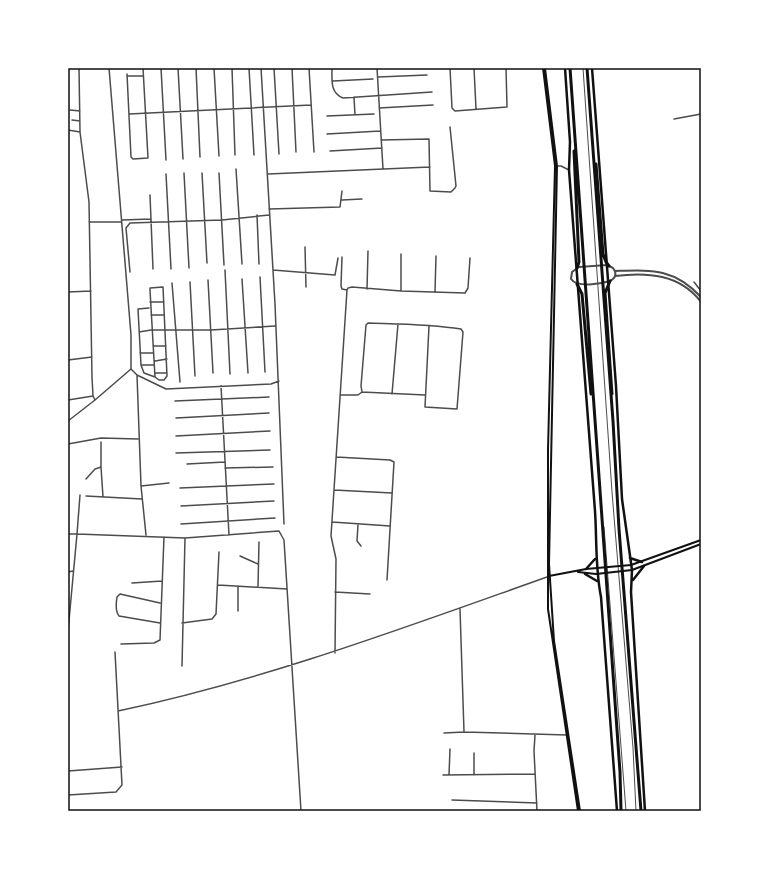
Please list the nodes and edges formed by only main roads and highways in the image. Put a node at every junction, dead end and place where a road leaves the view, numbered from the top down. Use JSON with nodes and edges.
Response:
{"nodes":[{"id":1,"x":544,"y":68,"type":"edge"},
{"id":2,"x":565,"y":68,"type":"edge"},
{"id":3,"x":570,"y":68,"type":"edge"},
{"id":4,"x":587,"y":68,"type":"edge"},
{"id":5,"x":592,"y":68,"type":"edge"},
{"id":6,"x":590,"y":112,"type":"junction"},
{"id":7,"x":574,"y":120,"type":"junction"},
{"id":8,"x":609,"y":266,"type":"road end"},
{"id":9,"x":576,"y":268,"type":"road end"},
{"id":10,"x":610,"y":282,"type":"road end"},
{"id":11,"x":577,"y":284,"type":"road end"},
{"id":12,"x":594,"y":418,"type":"junction"},
{"id":13,"x":613,"y":421,"type":"junction"},
{"id":14,"x":701,"y":540,"type":"edge"},
{"id":15,"x":701,"y":544,"type":"edge"},
{"id":16,"x":630,"y":558,"type":"junction"},
{"id":17,"x":595,"y":559,"type":"junction"},
{"id":18,"x":642,"y":562,"type":"junction"},
{"id":19,"x":631,"y":565,"type":"junction"},
{"id":20,"x":644,"y":566,"type":"junction"},
{"id":21,"x":596,"y":568,"type":"junction"},
{"id":22,"x":586,"y":569,"type":"junction"},
{"id":23,"x":632,"y":570,"type":"junction"},
{"id":24,"x":576,"y":572,"type":"junction"},
{"id":25,"x":585,"y":574,"type":"junction"},
{"id":26,"x":596,"y":574,"type":"junction"},
{"id":27,"x":548,"y":576,"type":"junction"},
{"id":28,"x":632,"y":580,"type":"junction"},
{"id":29,"x":598,"y":582,"type":"junction"},
{"id":30,"x":579,"y":811,"type":"edge"},
{"id":31,"x":617,"y":811,"type":"edge"},
{"id":32,"x":621,"y":811,"type":"edge"},
{"id":33,"x":641,"y":811,"type":"edge"},
{"id":34,"x":645,"y":811,"type":"edge"}],
"edges":[{"from":1,"to":27,"type":"main road"},
{"from":2,"to":17,"type":"main road"},
{"from":3,"to":7,"type":"highway"},
{"from":4,"to":6,"type":"highway"},
{"from":5,"to":16,"type":"main road"},
{"from":6,"to":8,"type":"highway"},
{"from":6,"to":13,"type":"highway"},
{"from":7,"to":9,"type":"highway"},
{"from":7,"to":12,"type":"highway"},
{"from":10,"to":13,"type":"highway"},
{"from":11,"to":12,"type":"highway"},
{"from":12,"to":32,"type":"highway"},
{"from":13,"to":33,"type":"highway"},
{"from":14,"to":18,"type":"main road"},
{"from":15,"to":20,"type":"main road"},
{"from":16,"to":18,"type":"main road"},
{"from":16,"to":19,"type":"main road"},
{"from":17,"to":21,"type":"main road"},
{"from":17,"to":22,"type":"main road"},
{"from":18,"to":19,"type":"main road"},
{"from":19,"to":21,"type":"main road"},
{"from":19,"to":23,"type":"main road"},
{"from":20,"to":23,"type":"main road"},
{"from":20,"to":28,"type":"main road"},
{"from":21,"to":22,"type":"main road"},
{"from":21,"to":26,"type":"main road"},
{"from":22,"to":24,"type":"main road"},
{"from":23,"to":26,"type":"main road"},
{"from":23,"to":28,"type":"main road"},
{"from":24,"to":25,"type":"main road"},
{"from":24,"to":27,"type":"main road"},
{"from":25,"to":26,"type":"main road"},
{"from":25,"to":29,"type":"main road"},
{"from":26,"to":29,"type":"main road"},
{"from":27,"to":30,"type":"main road"},
{"from":28,"to":34,"type":"main road"},
{"from":29,"to":31,"type":"main road"}]}
